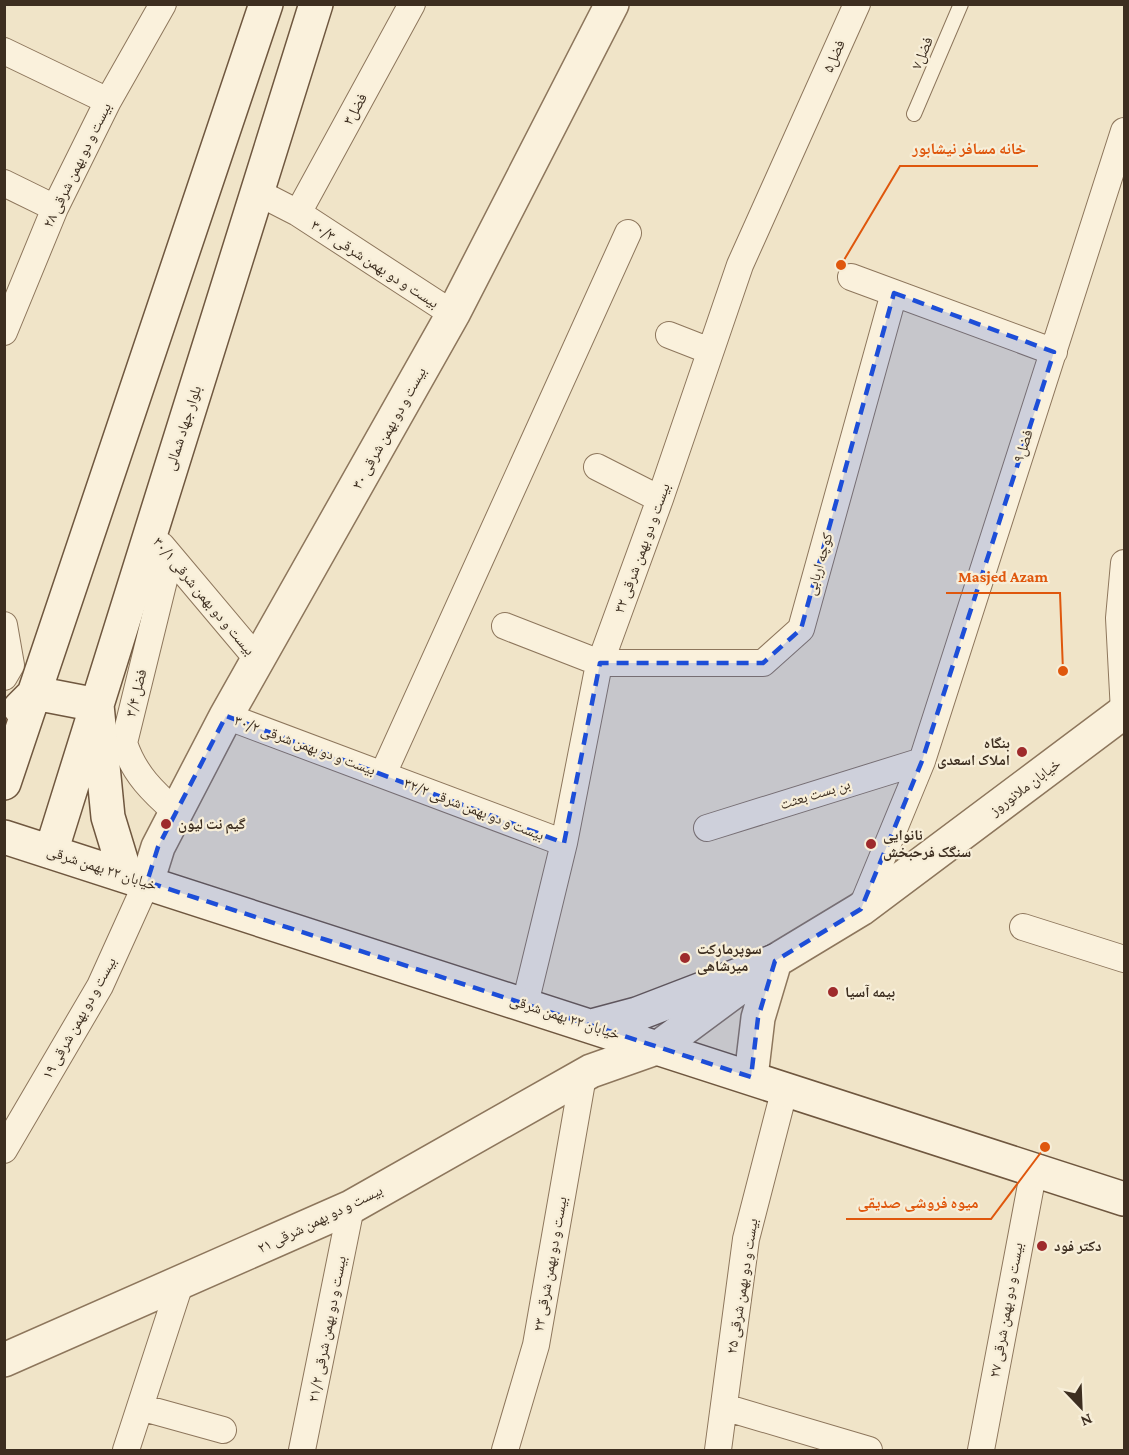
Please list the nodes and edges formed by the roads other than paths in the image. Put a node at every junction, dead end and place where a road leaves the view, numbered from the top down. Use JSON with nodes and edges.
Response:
{"nodes":[{"id":1,"x":163,"y":4,"type":"edge"},
{"id":2,"x":266,"y":4,"type":"edge"},
{"id":3,"x":316,"y":4,"type":"edge"},
{"id":4,"x":412,"y":4,"type":"edge"},
{"id":5,"x":612,"y":4,"type":"edge"},
{"id":6,"x":857,"y":4,"type":"edge"},
{"id":7,"x":961,"y":4,"type":"edge"},
{"id":8,"x":4,"y":51,"type":"edge"},
{"id":9,"x":108,"y":101,"type":"junction"},
{"id":10,"x":811,"y":108,"type":"joint"},
{"id":11,"x":914,"y":114,"type":"dead end"},
{"id":12,"x":1125,"y":131,"type":"edge"},
{"id":13,"x":4,"y":183,"type":"edge"},
{"id":14,"x":259,"y":193,"type":"junction"},
{"id":15,"x":55,"y":208,"type":"junction"},
{"id":16,"x":298,"y":213,"type":"junction"},
{"id":17,"x":628,"y":233,"type":"dead end"},
{"id":18,"x":851,"y":277,"type":"dead end"},
{"id":19,"x":894,"y":293,"type":"junction"},
{"id":20,"x":453,"y":314,"type":"junction"},
{"id":21,"x":4,"y":332,"type":"edge"},
{"id":22,"x":669,"y":335,"type":"dead end"},
{"id":23,"x":710,"y":351,"type":"junction"},
{"id":24,"x":1054,"y":352,"type":"junction"},
{"id":25,"x":597,"y":467,"type":"dead end"},
{"id":26,"x":660,"y":500,"type":"junction"},
{"id":27,"x":160,"y":544,"type":"junction"},
{"id":28,"x":1125,"y":563,"type":"edge"},
{"id":29,"x":4,"y":625,"type":"edge"},
{"id":30,"x":505,"y":626,"type":"dead end"},
{"id":31,"x":258,"y":660,"type":"junction"},
{"id":32,"x":600,"y":663,"type":"junction"},
{"id":33,"x":4,"y":677,"type":"edge"},
{"id":34,"x":35,"y":693,"type":"junction"},
{"id":35,"x":97,"y":705,"type":"junction"},
{"id":36,"x":1124,"y":712,"type":"edge"},
{"id":37,"x":226,"y":716,"type":"junction"},
{"id":38,"x":4,"y":725,"type":"edge"},
{"id":39,"x":922,"y":761,"type":"junction"},
{"id":40,"x":383,"y":774,"type":"junction"},
{"id":41,"x":4,"y":783,"type":"edge"},
{"id":42,"x":177,"y":813,"type":"junction"},
{"id":43,"x":707,"y":828,"type":"dead end"},
{"id":44,"x":4,"y":837,"type":"edge"},
{"id":45,"x":564,"y":843,"type":"junction"},
{"id":46,"x":51,"y":852,"type":"junction"},
{"id":47,"x":136,"y":879,"type":"junction"},
{"id":48,"x":861,"y":909,"type":"junction"},
{"id":49,"x":1023,"y":927,"type":"dead end"},
{"id":50,"x":1125,"y":959,"type":"edge"},
{"id":51,"x":775,"y":961,"type":"junction"},
{"id":52,"x":525,"y":1004,"type":"junction"},
{"id":53,"x":592,"y":1026,"type":"junction"},
{"id":54,"x":659,"y":1047,"type":"junction"},
{"id":55,"x":583,"y":1076,"type":"junction"},
{"id":56,"x":751,"y":1077,"type":"junction"},
{"id":57,"x":785,"y":1088,"type":"junction"},
{"id":58,"x":4,"y":1150,"type":"edge"},
{"id":59,"x":1034,"y":1169,"type":"junction"},
{"id":60,"x":1125,"y":1199,"type":"edge"},
{"id":61,"x":351,"y":1207,"type":"junction"},
{"id":62,"x":180,"y":1284,"type":"junction"},
{"id":63,"x":4,"y":1360,"type":"edge"},
{"id":64,"x":140,"y":1407,"type":"junction"},
{"id":65,"x":724,"y":1407,"type":"junction"},
{"id":66,"x":223,"y":1430,"type":"dead end"},
{"id":67,"x":126,"y":1450,"type":"edge"},
{"id":68,"x":302,"y":1450,"type":"edge"},
{"id":69,"x":505,"y":1450,"type":"edge"},
{"id":70,"x":718,"y":1450,"type":"edge"},
{"id":71,"x":869,"y":1450,"type":"edge"},
{"id":72,"x":981,"y":1450,"type":"edge"}],
"edges":[{"from":1,"to":9,"type":"street","name":"بیست و دو بهمن شرقی ۲۸"},
{"from":2,"to":34,"type":"main road"},
{"from":3,"to":14,"type":"main road","name":"بلوار جهاد شمالی"},
{"from":4,"to":16,"type":"street","name":"فضل۳"},
{"from":5,"to":20,"type":"main road","name":"بیست و دو بهمن شرقی ۳۰"},
{"from":6,"to":10,"type":"street","name":"فضل۵"},
{"from":7,"to":11,"type":"lane","name":"فضل۷"},
{"from":8,"to":9,"type":"street"},
{"from":9,"to":15,"type":"street","name":"بیست و دو بهمن شرقی ۲۸"},
{"from":10,"to":23,"type":"street","name":"بیست و دو بهمن شرقی ۳۲"},
{"from":12,"to":24,"type":"street","name":"فضل۹"},
{"from":13,"to":15,"type":"street"},
{"from":14,"to":16,"type":"street","name":"بیست و دو بهمن شرقی ۳۰/۳"},
{"from":14,"to":27,"type":"main road","name":"بلوار جهاد شمالی"},
{"from":15,"to":21,"type":"street","name":"بیست و دو بهمن شرقی ۲۸"},
{"from":16,"to":20,"type":"street","name":"بیست و دو بهمن شرقی ۳۰/۳"},
{"from":17,"to":40,"type":"street"},
{"from":18,"to":19,"type":"street"},
{"from":19,"to":24,"type":"street"},
{"from":19,"to":32,"type":"street","name":"کوچه اربابی"},
{"from":20,"to":31,"type":"main road","name":"بیست و دو بهمن شرقی ۳۰"},
{"from":22,"to":23,"type":"street"},
{"from":23,"to":26,"type":"street","name":"بیست و دو بهمن شرقی ۳۲"},
{"from":24,"to":39,"type":"street","name":"فضل۹"},
{"from":25,"to":26,"type":"street"},
{"from":26,"to":32,"type":"street","name":"بیست و دو بهمن شرقی ۳۲"},
{"from":27,"to":31,"type":"street","name":"بیست و دو بهمن شرقی ۳۰/۱"},
{"from":27,"to":35,"type":"main road","name":"بلوار جهاد شمالی"},
{"from":27,"to":42,"type":"street","name":"فضل ۳/۴"},
{"from":28,"to":36,"type":"street"},
{"from":29,"to":33,"type":"street"},
{"from":30,"to":32,"type":"street"},
{"from":31,"to":37,"type":"main road","name":"بیست و دو بهمن شرقی ۳۰"},
{"from":32,"to":45,"type":"street","name":"بیست و دو بهمن شرقی ۳۲"},
{"from":34,"to":35,"type":"main road"},
{"from":34,"to":38,"type":"main road"},
{"from":34,"to":41,"type":"main road"},
{"from":35,"to":46,"type":"main road","name":"بلوار جهاد شمالی"},
{"from":35,"to":47,"type":"main road"},
{"from":36,"to":48,"type":"main road","name":"خیابان ملانوروز"},
{"from":37,"to":40,"type":"street","name":"بیست و دو بهمن شرقی ۳۰/۲"},
{"from":37,"to":42,"type":"main road","name":"بیست و دو بهمن شرقی ۳۰"},
{"from":39,"to":43,"type":"street","name":"بن بست بعثت"},
{"from":39,"to":48,"type":"street","name":"فضل۹"},
{"from":40,"to":45,"type":"street","name":"بیست و دو بهمن شرقی ۳۲/۲"},
{"from":42,"to":47,"type":"main road","name":"بیست و دو بهمن شرقی ۳۰"},
{"from":44,"to":46,"type":"main road","name":"خیابان ۲۲ بهمن شرقی"},
{"from":45,"to":52,"type":"street","name":"بیست و دو بهمن شرقی ۳۲"},
{"from":46,"to":47,"type":"main road","name":"خیابان ۲۲ بهمن شرقی"},
{"from":47,"to":52,"type":"main road","name":"خیابان ۲۲ بهمن شرقی"},
{"from":47,"to":58,"type":"street","name":"بیست و دو بهمن شرقی ۱۹"},
{"from":48,"to":51,"type":"main road","name":"خیابان ملانوروز"},
{"from":49,"to":50,"type":"street"},
{"from":51,"to":53,"type":"main road"},
{"from":51,"to":54,"type":"main road","name":"خیابان ملانوروز"},
{"from":51,"to":56,"type":"main road"},
{"from":52,"to":53,"type":"main road","name":"خیابان ۲۲ بهمن شرقی"},
{"from":53,"to":54,"type":"main road","name":"خیابان ۲۲ بهمن شرقی"},
{"from":54,"to":55,"type":"main road","name":"بیست و دو بهمن شرقی ۲۱"},
{"from":54,"to":56,"type":"main road","name":"خیابان ۲۲ بهمن شرقی"},
{"from":55,"to":61,"type":"main road","name":"بیست و دو بهمن شرقی ۲۱"},
{"from":55,"to":69,"type":"street","name":"بیست و دو بهمن شرقی ۲۳"},
{"from":56,"to":57,"type":"main road","name":"خیابان ۲۲ بهمن شرقی"},
{"from":57,"to":59,"type":"main road","name":"خیابان ۲۲ بهمن شرقی"},
{"from":57,"to":65,"type":"street","name":"بیست و دو بهمن شرقی ۲۵"},
{"from":59,"to":60,"type":"main road","name":"خیابان ۲۲ بهمن شرقی"},
{"from":59,"to":72,"type":"street","name":"بیست و دو بهمن شرقی ۲۷"},
{"from":61,"to":62,"type":"main road","name":"بیست و دو بهمن شرقی ۲۱"},
{"from":61,"to":68,"type":"street","name":"بیست و دو بهمن شرقی ۲۱/۲"},
{"from":62,"to":63,"type":"main road","name":"بیست و دو بهمن شرقی ۲۱"},
{"from":62,"to":64,"type":"street"},
{"from":64,"to":66,"type":"street"},
{"from":64,"to":67,"type":"street"},
{"from":65,"to":70,"type":"street","name":"بیست و دو بهمن شرقی ۲۵"},
{"from":65,"to":71,"type":"street"}]}
